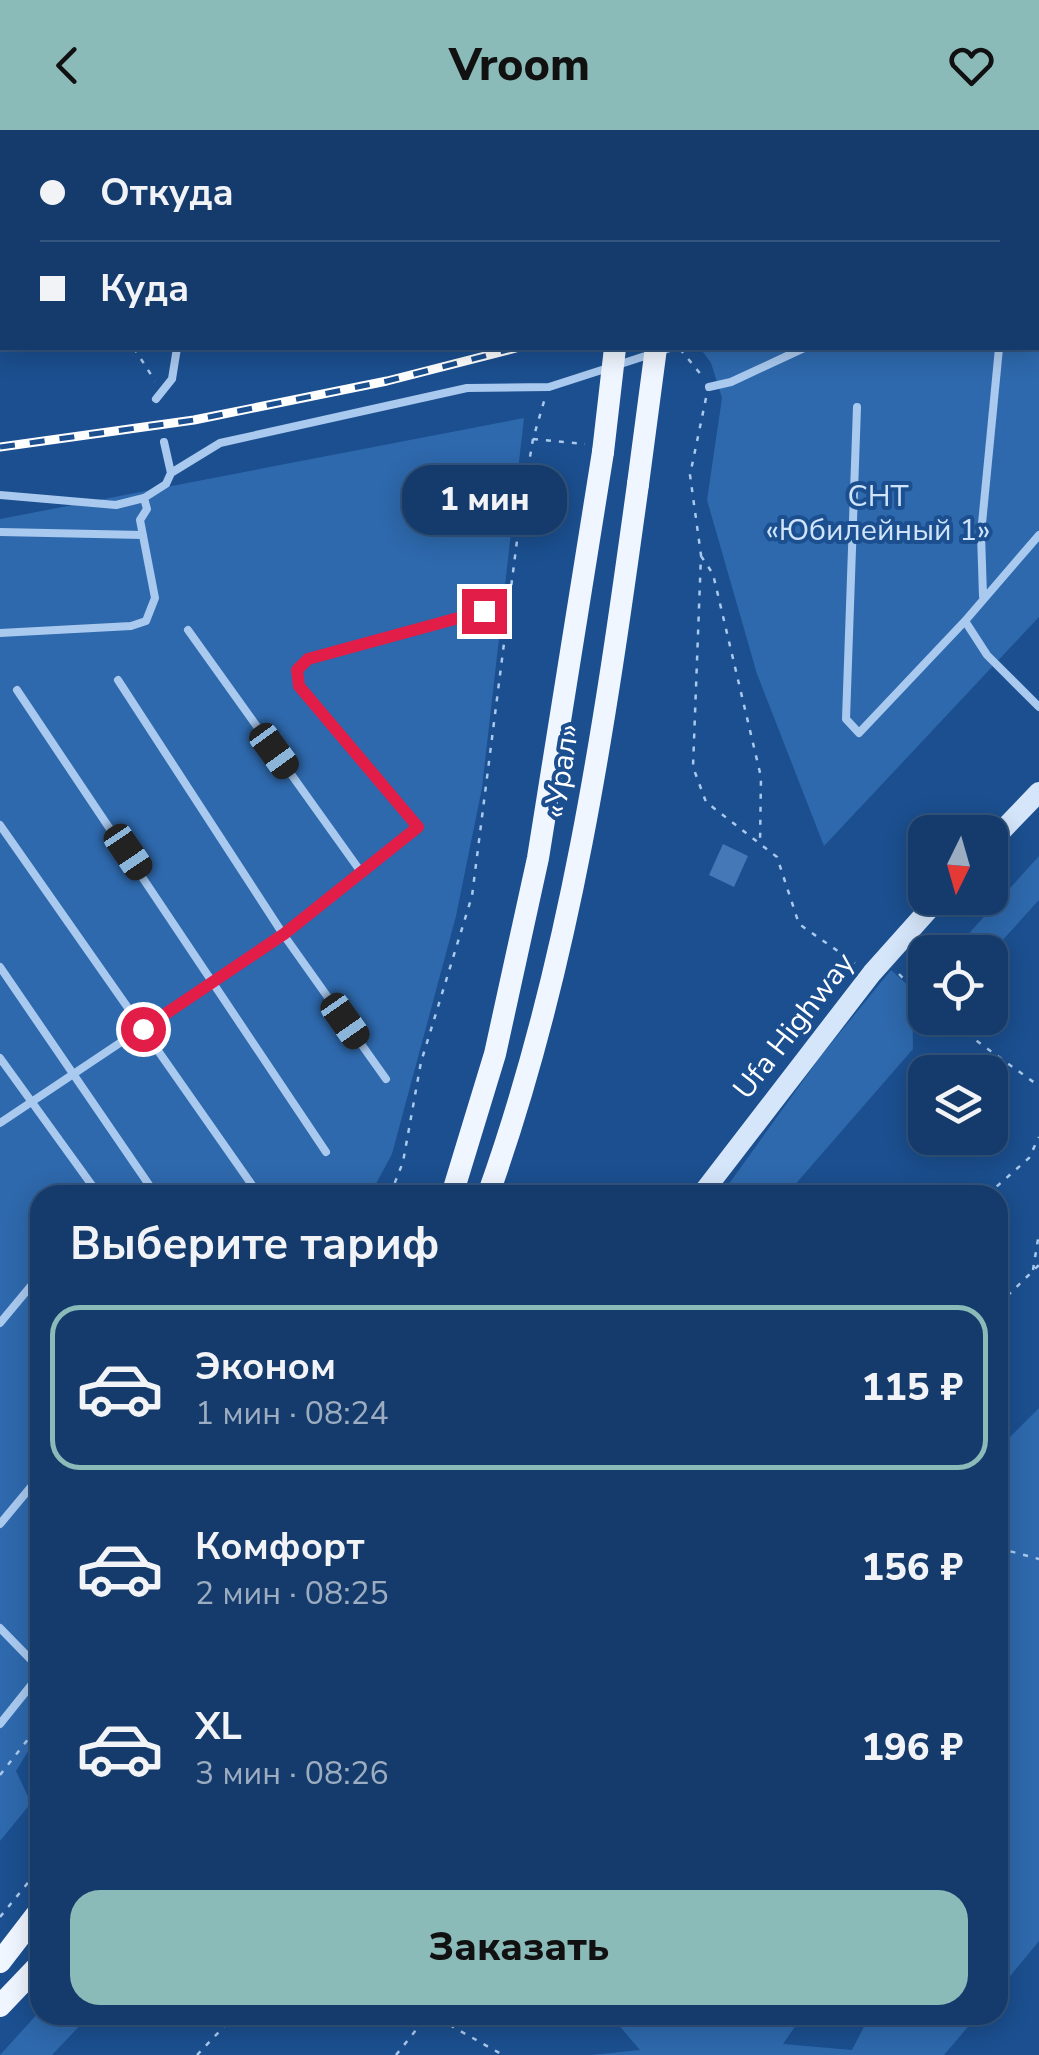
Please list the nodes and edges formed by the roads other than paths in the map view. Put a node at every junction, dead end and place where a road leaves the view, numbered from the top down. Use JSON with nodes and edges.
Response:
{"nodes":[{"id":1,"x":177,"y":350,"type":"edge"},
{"id":2,"x":615,"y":350,"type":"edge"},
{"id":3,"x":656,"y":350,"type":"edge"},
{"id":4,"x":664,"y":350,"type":"edge"},
{"id":5,"x":800,"y":350,"type":"edge"},
{"id":6,"x":1000,"y":350,"type":"edge"},
{"id":7,"x":708,"y":387,"type":"road end"},
{"id":8,"x":158,"y":395,"type":"road end"},
{"id":9,"x":857,"y":408,"type":"dead end"},
{"id":10,"x":164,"y":442,"type":"dead end"},
{"id":11,"x":170,"y":473,"type":"junction"},
{"id":12,"x":0,"y":494,"type":"edge"},
{"id":13,"x":144,"y":498,"type":"junction"},
{"id":14,"x":0,"y":532,"type":"edge"},
{"id":15,"x":143,"y":535,"type":"junction"},
{"id":16,"x":1039,"y":535,"type":"edge"},
{"id":17,"x":982,"y":596,"type":"junction"},
{"id":18,"x":484,"y":611,"type":"dead end"},
{"id":19,"x":965,"y":622,"type":"junction"},
{"id":20,"x":188,"y":630,"type":"dead end"},
{"id":21,"x":0,"y":634,"type":"edge"},
{"id":22,"x":118,"y":680,"type":"dead end"},
{"id":23,"x":17,"y":690,"type":"dead end"},
{"id":24,"x":1039,"y":708,"type":"edge"},
{"id":25,"x":1039,"y":792,"type":"edge"},
{"id":26,"x":1008,"y":824,"type":"edge"},
{"id":27,"x":0,"y":825,"type":"edge"},
{"id":28,"x":361,"y":872,"type":"junction"},
{"id":29,"x":924,"y":915,"type":"edge"},
{"id":30,"x":284,"y":934,"type":"junction"},
{"id":31,"x":0,"y":967,"type":"edge"},
{"id":32,"x":216,"y":982,"type":"junction"},
{"id":33,"x":143,"y":1029,"type":"junction"},
{"id":34,"x":0,"y":1058,"type":"edge"},
{"id":35,"x":74,"y":1074,"type":"junction"},
{"id":36,"x":386,"y":1078,"type":"dead end"},
{"id":37,"x":32,"y":1103,"type":"junction"},
{"id":38,"x":0,"y":1124,"type":"edge"},
{"id":39,"x":326,"y":1152,"type":"dead end"},
{"id":40,"x":92,"y":1185,"type":"edge"},
{"id":41,"x":149,"y":1185,"type":"edge"},
{"id":42,"x":252,"y":1185,"type":"edge"},
{"id":43,"x":455,"y":1185,"type":"edge"},
{"id":44,"x":492,"y":1185,"type":"edge"},
{"id":45,"x":709,"y":1185,"type":"edge"},
{"id":46,"x":30,"y":1287,"type":"edge"},
{"id":47,"x":0,"y":1323,"type":"edge"},
{"id":48,"x":30,"y":1488,"type":"edge"},
{"id":49,"x":0,"y":1524,"type":"edge"},
{"id":50,"x":0,"y":1628,"type":"edge"},
{"id":51,"x":30,"y":1661,"type":"edge"},
{"id":52,"x":30,"y":1685,"type":"edge"},
{"id":53,"x":0,"y":1724,"type":"edge"},
{"id":54,"x":30,"y":1923,"type":"edge"},
{"id":55,"x":0,"y":1962,"type":"edge"},
{"id":56,"x":30,"y":1974,"type":"edge"},
{"id":57,"x":0,"y":2006,"type":"edge"}],
"edges":[{"from":1,"to":8,"type":"lane"},
{"from":2,"to":43,"type":"main road","name":"«Урал»","bridge":true},
{"from":3,"to":44,"type":"main road","name":"«Урал»","bridge":true},
{"from":4,"to":11,"type":"lane"},
{"from":5,"to":7,"type":"lane"},
{"from":6,"to":17,"type":"lane"},
{"from":9,"to":19,"type":"lane"},
{"from":10,"to":11,"type":"lane"},
{"from":11,"to":13,"type":"lane"},
{"from":12,"to":13,"type":"lane"},
{"from":13,"to":15,"type":"lane"},
{"from":14,"to":15,"type":"lane"},
{"from":15,"to":21,"type":"lane"},
{"from":16,"to":17,"type":"lane"},
{"from":17,"to":19,"type":"lane"},
{"from":18,"to":28,"type":"lane"},
{"from":19,"to":24,"type":"lane"},
{"from":20,"to":28,"type":"lane"},
{"from":22,"to":30,"type":"lane"},
{"from":23,"to":32,"type":"lane"},
{"from":25,"to":26,"type":"main road"},
{"from":27,"to":33,"type":"lane"},
{"from":28,"to":30,"type":"lane"},
{"from":29,"to":45,"type":"main road","name":"Ufa Highway"},
{"from":30,"to":32,"type":"lane"},
{"from":30,"to":36,"type":"lane"},
{"from":31,"to":35,"type":"lane"},
{"from":32,"to":33,"type":"lane"},
{"from":32,"to":39,"type":"lane"},
{"from":33,"to":35,"type":"lane"},
{"from":33,"to":42,"type":"lane"},
{"from":34,"to":37,"type":"lane"},
{"from":35,"to":37,"type":"lane"},
{"from":35,"to":41,"type":"lane"},
{"from":37,"to":38,"type":"lane"},
{"from":37,"to":40,"type":"lane"},
{"from":46,"to":47,"type":"lane"},
{"from":48,"to":49,"type":"lane"},
{"from":50,"to":51,"type":"lane"},
{"from":52,"to":53,"type":"lane"},
{"from":54,"to":55,"type":"main road"},
{"from":56,"to":57,"type":"main road"}]}
